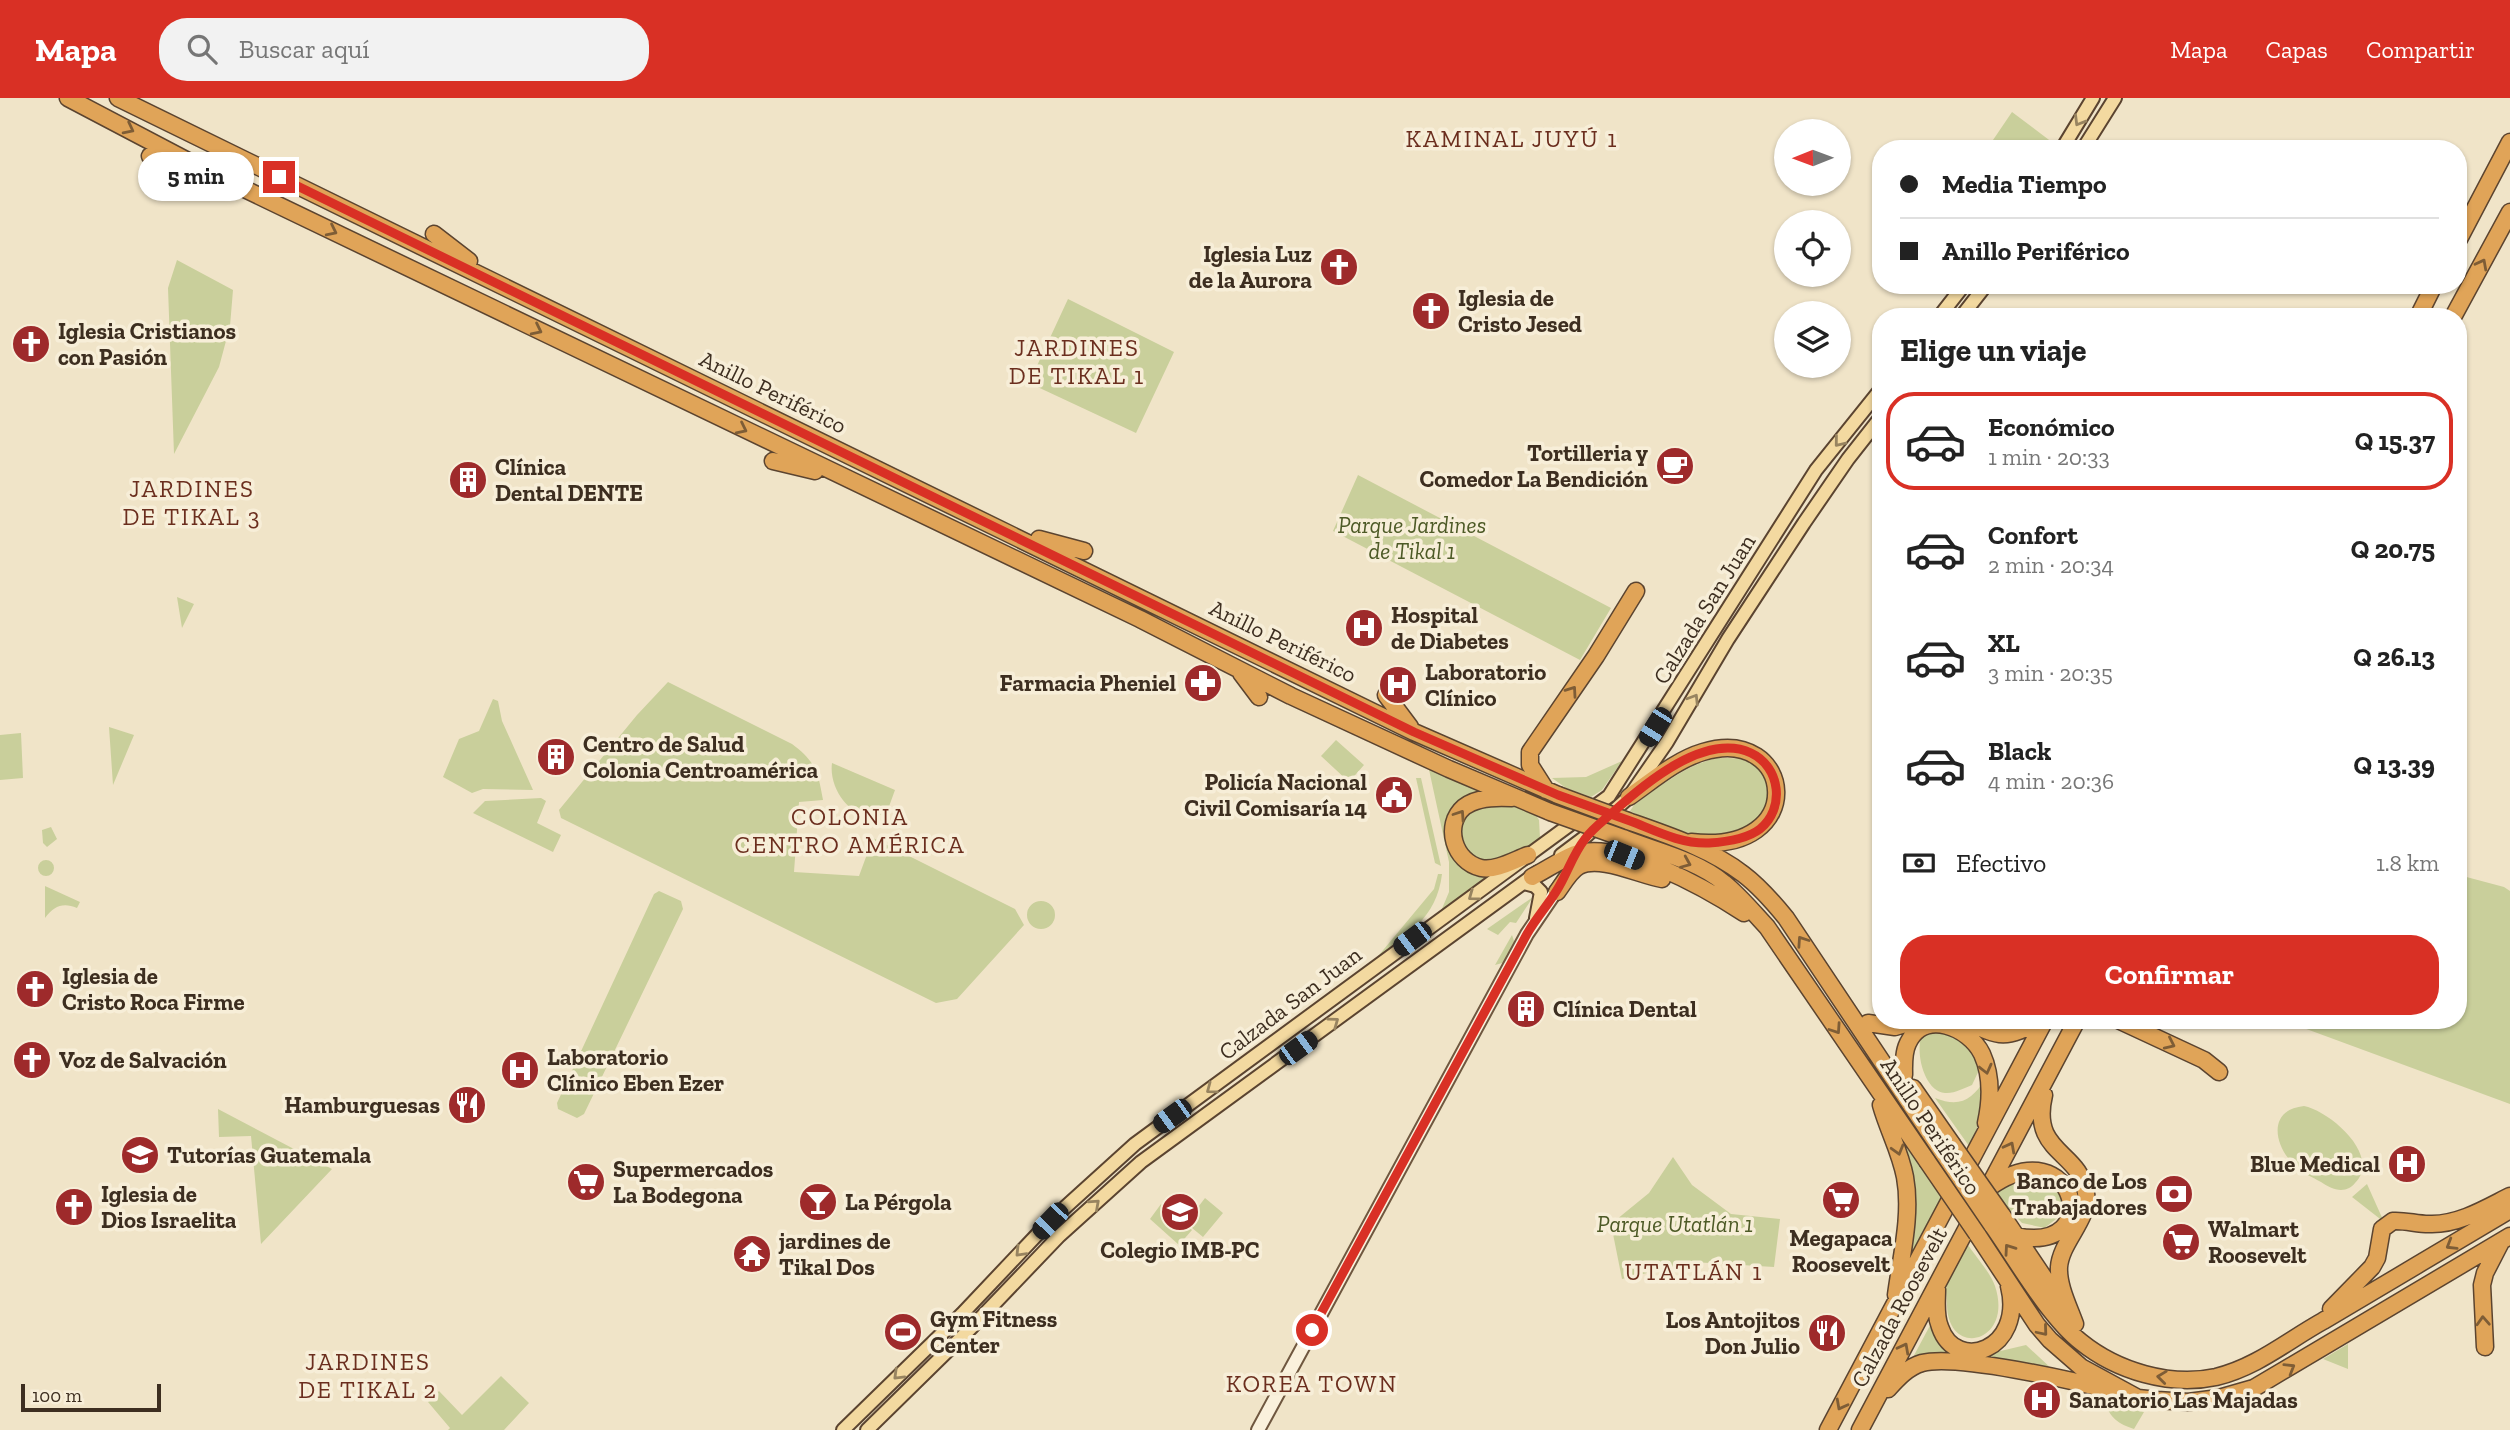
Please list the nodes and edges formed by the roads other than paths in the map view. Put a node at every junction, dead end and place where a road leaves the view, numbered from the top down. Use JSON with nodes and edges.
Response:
{"nodes":[{"id":1,"x":68,"y":98,"type":"edge"},
{"id":2,"x":118,"y":98,"type":"edge"},
{"id":3,"x":2092,"y":98,"type":"edge"},
{"id":4,"x":2115,"y":98,"type":"edge"},
{"id":5,"x":2067,"y":140,"type":"edge"},
{"id":6,"x":2089,"y":140,"type":"edge"},
{"id":7,"x":2510,"y":142,"type":"edge"},
{"id":8,"x":150,"y":156,"type":"dead end"},
{"id":9,"x":205,"y":170,"type":"junction"},
{"id":10,"x":2510,"y":212,"type":"edge"},
{"id":11,"x":2467,"y":224,"type":"edge"},
{"id":12,"x":434,"y":234,"type":"dead end"},
{"id":13,"x":502,"y":285,"type":"junction"},
{"id":14,"x":2467,"y":291,"type":"edge"},
{"id":15,"x":1957,"y":294,"type":"edge"},
{"id":16,"x":1979,"y":294,"type":"edge"},
{"id":17,"x":1946,"y":308,"type":"edge"},
{"id":18,"x":1968,"y":308,"type":"edge"},
{"id":19,"x":1872,"y":400,"type":"edge"},
{"id":20,"x":1872,"y":429,"type":"edge"},
{"id":21,"x":773,"y":461,"type":"dead end"},
{"id":22,"x":849,"y":480,"type":"junction"},
{"id":23,"x":1002,"y":529,"type":"junction"},
{"id":24,"x":1084,"y":551,"type":"dead end"},
{"id":25,"x":1636,"y":591,"type":"dead end"},
{"id":26,"x":1237,"y":669,"type":"junction"},
{"id":27,"x":1386,"y":695,"type":"dead end"},
{"id":28,"x":1259,"y":697,"type":"dead end"},
{"id":29,"x":1414,"y":732,"type":"junction"},
{"id":30,"x":1547,"y":787,"type":"junction"},
{"id":31,"x":1629,"y":797,"type":"junction"},
{"id":32,"x":1518,"y":798,"type":"junction"},
{"id":33,"x":1585,"y":837,"type":"junction"},
{"id":34,"x":1683,"y":841,"type":"junction"},
{"id":35,"x":1575,"y":854,"type":"junction"},
{"id":36,"x":1528,"y":856,"type":"junction"},
{"id":37,"x":1682,"y":878,"type":"junction"},
{"id":38,"x":1528,"y":880,"type":"junction"},
{"id":39,"x":1557,"y":892,"type":"junction"},
{"id":40,"x":1536,"y":918,"type":"junction"},
{"id":41,"x":1767,"y":927,"type":"junction"},
{"id":42,"x":1840,"y":997,"type":"junction"},
{"id":43,"x":1868,"y":1023,"type":"junction"},
{"id":44,"x":1872,"y":1024,"type":"edge"},
{"id":45,"x":1872,"y":1029,"type":"edge"},
{"id":46,"x":1872,"y":1029,"type":"edge"},
{"id":47,"x":1922,"y":1029,"type":"edge"},
{"id":48,"x":1956,"y":1029,"type":"edge"},
{"id":49,"x":1982,"y":1029,"type":"edge"},
{"id":50,"x":2025,"y":1029,"type":"edge"},
{"id":51,"x":2038,"y":1029,"type":"edge"},
{"id":52,"x":2072,"y":1029,"type":"edge"},
{"id":53,"x":2137,"y":1029,"type":"edge"},
{"id":54,"x":2050,"y":1071,"type":"junction"},
{"id":55,"x":2219,"y":1072,"type":"dead end"},
{"id":56,"x":1904,"y":1075,"type":"junction"},
{"id":57,"x":1876,"y":1086,"type":"junction"},
{"id":58,"x":1948,"y":1148,"type":"junction"},
{"id":59,"x":1975,"y":1154,"type":"junction"},
{"id":60,"x":1988,"y":1188,"type":"junction"},
{"id":61,"x":2510,"y":1196,"type":"edge"},
{"id":62,"x":2510,"y":1210,"type":"edge"},
{"id":63,"x":1997,"y":1220,"type":"junction"},
{"id":64,"x":2016,"y":1236,"type":"junction"},
{"id":65,"x":2506,"y":1238,"type":"edge"},
{"id":66,"x":2006,"y":1277,"type":"junction"},
{"id":67,"x":1938,"y":1284,"type":"junction"},
{"id":68,"x":1895,"y":1304,"type":"junction"},
{"id":69,"x":2075,"y":1324,"type":"junction"},
{"id":70,"x":2312,"y":1327,"type":"junction"},
{"id":71,"x":2485,"y":1347,"type":"dead end"},
{"id":72,"x":2100,"y":1355,"type":"junction"},
{"id":73,"x":2138,"y":1398,"type":"junction"},
{"id":74,"x":1869,"y":1412,"type":"junction"},
{"id":75,"x":843,"y":1430,"type":"edge"},
{"id":76,"x":867,"y":1430,"type":"edge"},
{"id":77,"x":1258,"y":1430,"type":"edge"},
{"id":78,"x":1828,"y":1430,"type":"edge"},
{"id":79,"x":1860,"y":1430,"type":"edge"}],
"edges":[{"from":1,"to":9,"type":"highway","name":"Anillo Periférico","one_way":true},
{"from":2,"to":13,"type":"highway","name":"Anillo Periférico"},
{"from":3,"to":5,"type":"main road","one_way":true},
{"from":4,"to":6,"type":"main road"},
{"from":7,"to":11,"type":"highway"},
{"from":8,"to":9,"type":"highway"},
{"from":9,"to":22,"type":"highway","name":"Anillo Periférico","one_way":true},
{"from":14,"to":10,"type":"highway","one_way":true},
{"from":12,"to":13,"type":"highway"},
{"from":13,"to":23,"type":"highway","name":"Anillo Periférico"},
{"from":15,"to":17,"type":"main road"},
{"from":16,"to":18,"type":"main road"},
{"from":19,"to":36,"type":"main road","name":"Calzada San Juan","one_way":true},
{"from":31,"to":20,"type":"main road","name":"Calzada San Juan","one_way":true},
{"from":21,"to":22,"type":"highway"},
{"from":22,"to":26,"type":"highway","name":"Anillo Periférico"},
{"from":23,"to":24,"type":"highway"},
{"from":23,"to":29,"type":"highway","name":"Anillo Periférico"},
{"from":30,"to":25,"type":"highway","one_way":true},
{"from":26,"to":28,"type":"highway"},
{"from":26,"to":32,"type":"highway","name":"Anillo Periférico"},
{"from":27,"to":29,"type":"highway"},
{"from":29,"to":30,"type":"highway","name":"Anillo Periférico"},
{"from":30,"to":34,"type":"highway","name":"Anillo Periférico","bridge":true},
{"from":31,"to":33,"type":"main road","name":"Calzada San Juan"},
{"from":31,"to":34,"type":"highway"},
{"from":36,"to":32,"type":"highway","one_way":true},
{"from":32,"to":41,"type":"highway","name":"Anillo Periférico","one_way":true,"bridge":true},
{"from":33,"to":35,"type":"main road"},
{"from":33,"to":38,"type":"main road","name":"Calzada San Juan"},
{"from":42,"to":34,"type":"highway","name":"Anillo Periférico","one_way":true},
{"from":35,"to":37,"type":"highway"},
{"from":35,"to":38,"type":"highway"},
{"from":35,"to":39,"type":"main road"},
{"from":36,"to":75,"type":"main road","name":"Calzada San Juan","one_way":true},
{"from":37,"to":39,"type":"highway"},
{"from":37,"to":41,"type":"highway"},
{"from":38,"to":40,"type":"main road"},
{"from":76,"to":38,"type":"main road","name":"Calzada San Juan","one_way":true},
{"from":39,"to":40,"type":"main road"},
{"from":40,"to":77,"type":"main road"},
{"from":41,"to":57,"type":"highway","name":"Anillo Periférico","one_way":true},
{"from":42,"to":43,"type":"highway"},
{"from":42,"to":58,"type":"highway","name":"Anillo Periférico"},
{"from":43,"to":44,"type":"highway"},
{"from":43,"to":46,"type":"highway"},
{"from":45,"to":56,"type":"highway"},
{"from":56,"to":47,"type":"highway","one_way":true},
{"from":48,"to":59,"type":"highway","one_way":true},
{"from":49,"to":50,"type":"highway"},
{"from":51,"to":59,"type":"highway","name":"Calzada Roosevelt"},
{"from":52,"to":54,"type":"highway","name":"Calzada Roosevelt"},
{"from":53,"to":55,"type":"highway","one_way":true},
{"from":60,"to":54,"type":"highway","name":"Calzada Roosevelt","one_way":true},
{"from":54,"to":69,"type":"highway"},
{"from":56,"to":58,"type":"highway"},
{"from":57,"to":66,"type":"highway","name":"Anillo Periférico","bridge":true},
{"from":57,"to":68,"type":"highway","one_way":true},
{"from":58,"to":63,"type":"highway","name":"Anillo Periférico","bridge":true},
{"from":59,"to":68,"type":"highway","name":"Calzada Roosevelt"},
{"from":60,"to":64,"type":"highway"},
{"from":60,"to":67,"type":"highway","name":"Calzada Roosevelt"},
{"from":61,"to":70,"type":"highway"},
{"from":62,"to":70,"type":"highway","name":"Anillo Periférico","one_way":true},
{"from":63,"to":64,"type":"highway"},
{"from":72,"to":63,"type":"highway","name":"Anillo Periférico","one_way":true},
{"from":64,"to":69,"type":"highway"},
{"from":71,"to":65,"type":"highway","one_way":true},
{"from":73,"to":65,"type":"highway","name":"Anillo Periférico","one_way":true},
{"from":66,"to":67,"type":"highway"},
{"from":66,"to":73,"type":"highway","name":"Anillo Periférico","one_way":true},
{"from":74,"to":67,"type":"highway","name":"Calzada Roosevelt","one_way":true},
{"from":68,"to":78,"type":"highway","name":"Calzada Roosevelt","one_way":true},
{"from":69,"to":72,"type":"highway"},
{"from":70,"to":72,"type":"highway","name":"Anillo Periférico","one_way":true},
{"from":73,"to":74,"type":"highway"},
{"from":74,"to":79,"type":"highway","name":"Calzada Roosevelt"}]}
